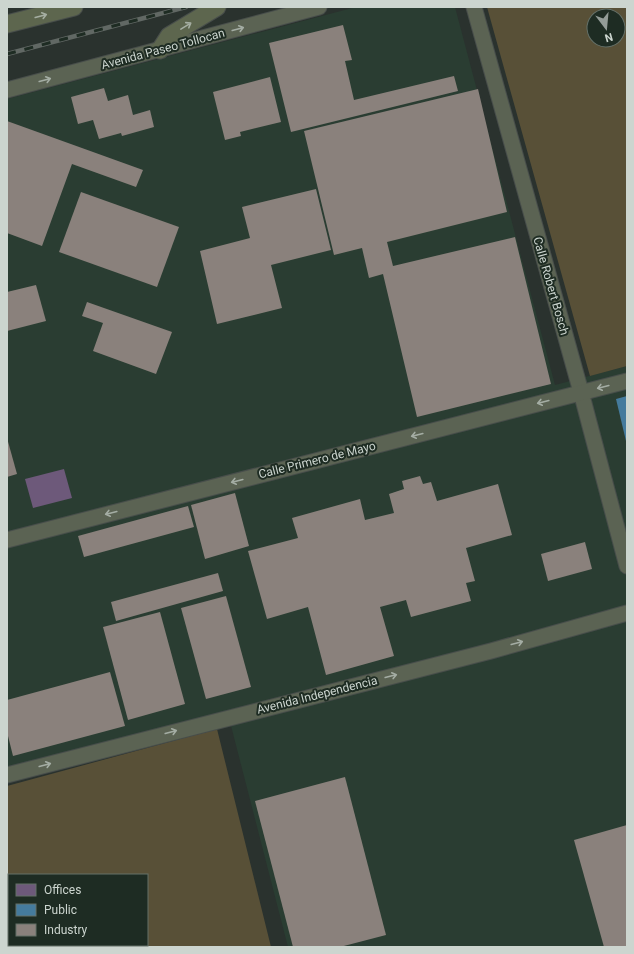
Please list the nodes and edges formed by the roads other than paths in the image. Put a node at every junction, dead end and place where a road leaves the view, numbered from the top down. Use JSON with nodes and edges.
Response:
{"nodes":[{"id":1,"x":74,"y":7,"type":"edge"},
{"id":2,"x":217,"y":7,"type":"edge"},
{"id":3,"x":319,"y":7,"type":"edge"},
{"id":4,"x":474,"y":7,"type":"edge"},
{"id":5,"x":7,"y":24,"type":"edge"},
{"id":6,"x":160,"y":50,"type":"junction"},
{"id":7,"x":7,"y":90,"type":"edge"},
{"id":8,"x":627,"y":381,"type":"edge"},
{"id":9,"x":581,"y":392,"type":"junction"},
{"id":10,"x":7,"y":540,"type":"edge"},
{"id":11,"x":627,"y":566,"type":"edge"},
{"id":12,"x":627,"y":613,"type":"edge"},
{"id":13,"x":7,"y":775,"type":"edge"}],
"edges":[{"from":5,"to":1,"type":"highway","one_way":true},
{"from":6,"to":2,"type":"highway","one_way":true},
{"from":6,"to":3,"type":"main road","name":"Avenida Paseo Tollocan","one_way":true},
{"from":4,"to":9,"type":"main road","name":"Calle Robert Bosch"},
{"from":7,"to":6,"type":"main road","name":"Avenida Paseo Tollocan","one_way":true},
{"from":8,"to":9,"type":"main road","name":"Calle Primero de Mayo","one_way":true},
{"from":9,"to":10,"type":"main road","name":"Calle Primero de Mayo","one_way":true},
{"from":9,"to":11,"type":"main road","name":"Calle Robert Bosch"},
{"from":13,"to":12,"type":"main road","name":"Avenida Independencia","one_way":true}]}
